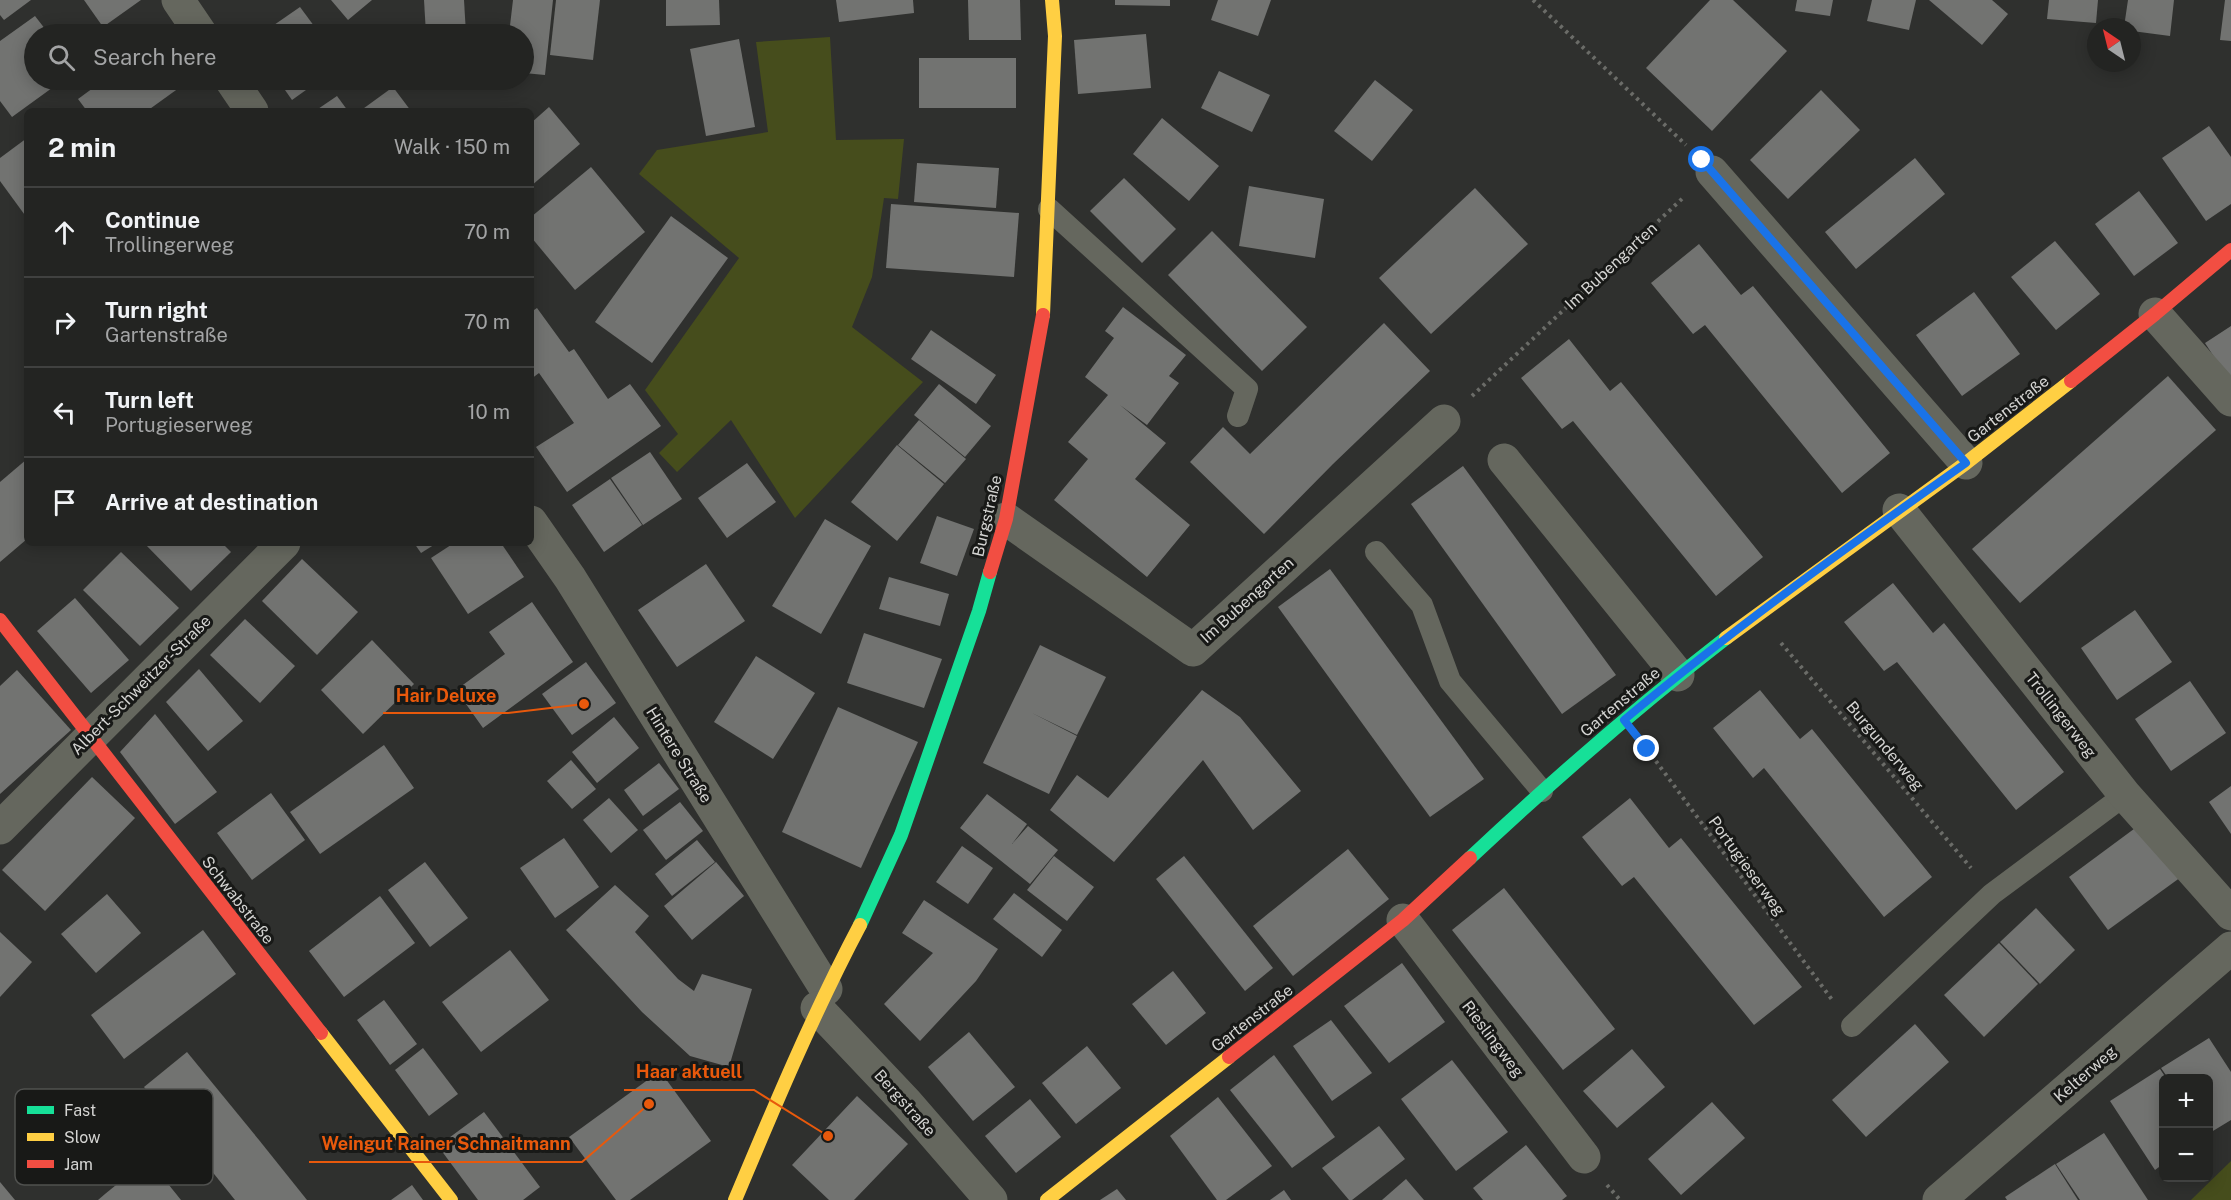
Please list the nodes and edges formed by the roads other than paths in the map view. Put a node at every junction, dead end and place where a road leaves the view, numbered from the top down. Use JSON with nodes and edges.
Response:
{"nodes":[{"id":1,"x":178,"y":0,"type":"edge"},
{"id":2,"x":1052,"y":0,"type":"edge"},
{"id":3,"x":194,"y":24,"type":"edge"},
{"id":4,"x":238,"y":90,"type":"edge"},
{"id":5,"x":250,"y":108,"type":"edge"},
{"id":6,"x":1712,"y":172,"type":"road end"},
{"id":7,"x":1048,"y":209,"type":"junction"},
{"id":8,"x":2231,"y":250,"type":"edge"},
{"id":9,"x":2155,"y":314,"type":"junction"},
{"id":10,"x":2231,"y":400,"type":"edge"},
{"id":11,"x":1454,"y":412,"type":"road end"},
{"id":12,"x":1238,"y":416,"type":"dead end"},
{"id":13,"x":1504,"y":460,"type":"dead end"},
{"id":14,"x":1966,"y":463,"type":"junction"},
{"id":15,"x":1899,"y":510,"type":"junction"},
{"id":16,"x":1006,"y":519,"type":"junction"},
{"id":17,"x":534,"y":526,"type":"edge"},
{"id":18,"x":281,"y":546,"type":"edge"},
{"id":19,"x":1376,"y":552,"type":"dead end"},
{"id":20,"x":0,"y":620,"type":"edge"},
{"id":21,"x":1678,"y":675,"type":"junction"},
{"id":22,"x":90,"y":737,"type":"junction"},
{"id":23,"x":1542,"y":790,"type":"junction"},
{"id":24,"x":2125,"y":795,"type":"junction"},
{"id":25,"x":0,"y":828,"type":"edge"},
{"id":26,"x":2231,"y":914,"type":"edge"},
{"id":27,"x":1403,"y":920,"type":"junction"},
{"id":28,"x":2231,"y":948,"type":"edge"},
{"id":29,"x":821,"y":999,"type":"junction"},
{"id":30,"x":1852,"y":1026,"type":"road end"},
{"id":31,"x":1584,"y":1157,"type":"dead end"},
{"id":32,"x":452,"y":1200,"type":"edge"},
{"id":33,"x":735,"y":1200,"type":"edge"},
{"id":34,"x":991,"y":1200,"type":"edge"},
{"id":35,"x":1047,"y":1200,"type":"edge"},
{"id":36,"x":1940,"y":1200,"type":"edge"}],
"edges":[{"from":1,"to":3,"type":"street"},
{"from":2,"to":7,"type":"street","name":"Burgstraße"},
{"from":4,"to":5,"type":"street"},
{"from":6,"to":14,"type":"street"},
{"from":7,"to":12,"type":"lane"},
{"from":7,"to":16,"type":"street","name":"Burgstraße"},
{"from":8,"to":9,"type":"street","name":"Gartenstraße"},
{"from":9,"to":10,"type":"street"},
{"from":9,"to":14,"type":"street","name":"Gartenstraße"},
{"from":11,"to":16,"type":"street","name":"Im Bubengarten"},
{"from":13,"to":21,"type":"street"},
{"from":14,"to":15,"type":"street","name":"Gartenstraße"},
{"from":15,"to":21,"type":"street","name":"Gartenstraße"},
{"from":15,"to":24,"type":"street","name":"Trollingerweg"},
{"from":16,"to":29,"type":"street","name":"Burgstraße"},
{"from":17,"to":29,"type":"street","name":"Hintere Straße"},
{"from":18,"to":22,"type":"street","name":"Albert-Schweitzer-Straße"},
{"from":19,"to":23,"type":"lane"},
{"from":20,"to":22,"type":"street","name":"Schwabstraße"},
{"from":21,"to":23,"type":"street","name":"Gartenstraße"},
{"from":22,"to":25,"type":"street","name":"Albert-Schweitzer-Straße"},
{"from":22,"to":32,"type":"street","name":"Schwabstraße"},
{"from":23,"to":27,"type":"street","name":"Gartenstraße"},
{"from":24,"to":26,"type":"street","name":"Trollingerweg"},
{"from":24,"to":30,"type":"lane"},
{"from":27,"to":31,"type":"street","name":"Rieslingweg"},
{"from":27,"to":35,"type":"street","name":"Gartenstraße"},
{"from":28,"to":36,"type":"street","name":"Kelterweg"},
{"from":29,"to":33,"type":"street","name":"Burgstraße"},
{"from":29,"to":34,"type":"street","name":"Bergstraße"}]}
